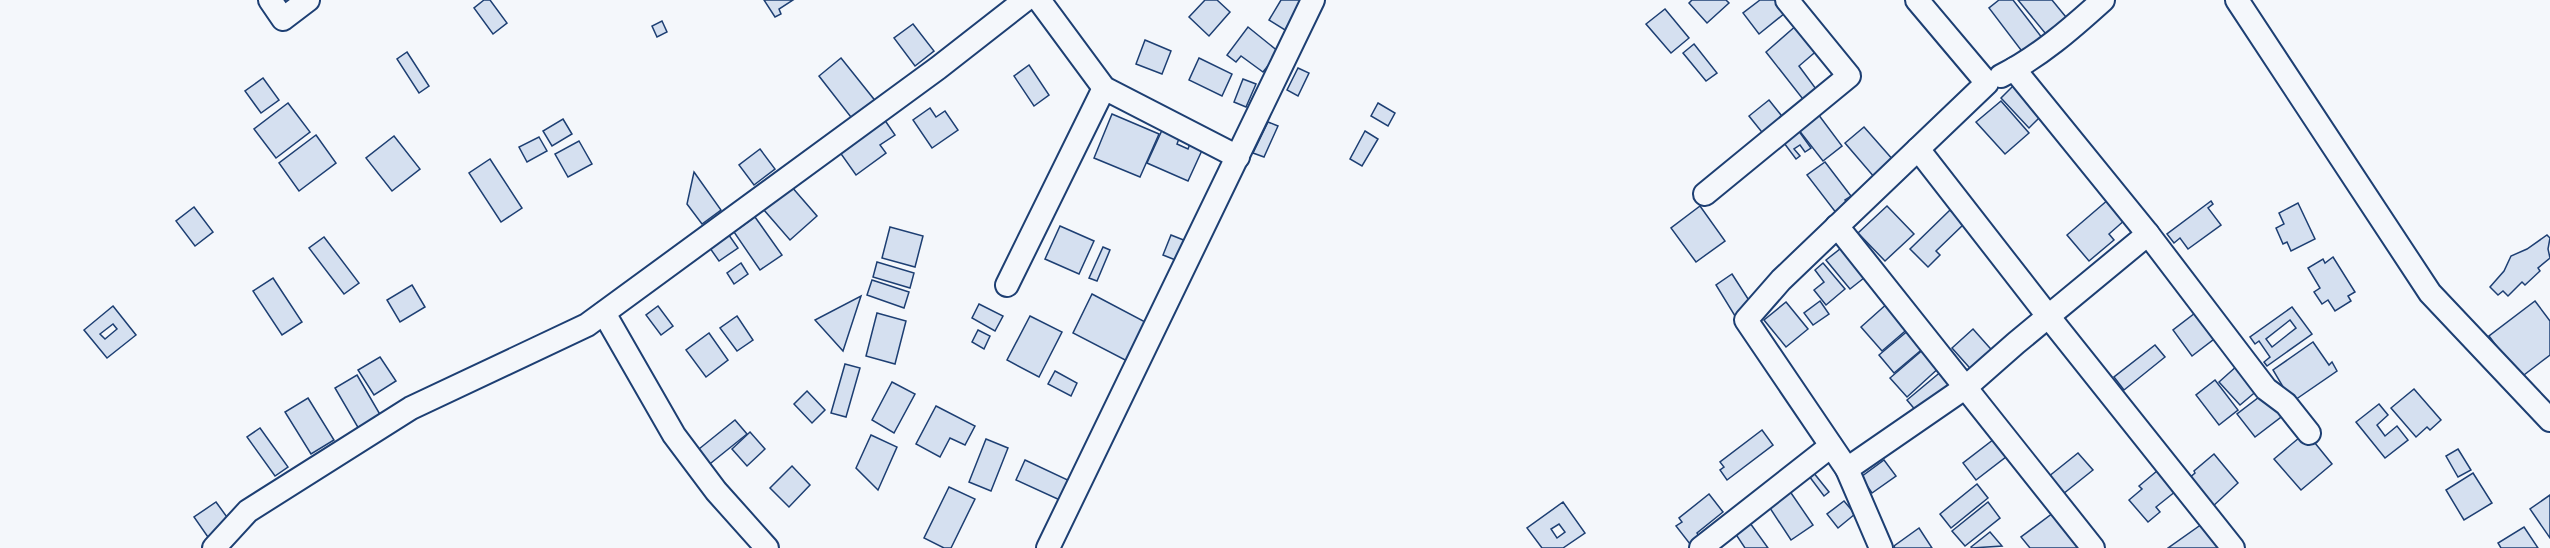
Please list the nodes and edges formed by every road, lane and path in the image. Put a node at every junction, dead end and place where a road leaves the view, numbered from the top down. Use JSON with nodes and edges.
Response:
{"nodes":[{"id":1,"x":270,"y":0,"type":"edge"},
{"id":2,"x":308,"y":0,"type":"edge"},
{"id":3,"x":1025,"y":0,"type":"edge"},
{"id":4,"x":1039,"y":0,"type":"edge"},
{"id":5,"x":1313,"y":0,"type":"edge"},
{"id":6,"x":1787,"y":0,"type":"edge"},
{"id":7,"x":1917,"y":0,"type":"edge"},
{"id":8,"x":2103,"y":0,"type":"edge"},
{"id":9,"x":2237,"y":0,"type":"edge"},
{"id":10,"x":2014,"y":69,"type":"junction"},
{"id":11,"x":1987,"y":83,"type":"junction"},
{"id":12,"x":1104,"y":87,"type":"junction"},
{"id":13,"x":1918,"y":149,"type":"junction"},
{"id":14,"x":1238,"y":157,"type":"junction"},
{"id":15,"x":1705,"y":194,"type":"dead end"},
{"id":16,"x":1837,"y":226,"type":"junction"},
{"id":17,"x":2148,"y":234,"type":"junction"},
{"id":18,"x":1007,"y":285,"type":"dead end"},
{"id":19,"x":604,"y":313,"type":"junction"},
{"id":20,"x":2048,"y":316,"type":"junction"},
{"id":21,"x":1966,"y":387,"type":"junction"},
{"id":22,"x":2550,"y":420,"type":"edge"},
{"id":23,"x":2309,"y":433,"type":"dead end"},
{"id":24,"x":1831,"y":446,"type":"junction"},
{"id":25,"x":1847,"y":469,"type":"junction"},
{"id":26,"x":1879,"y":547,"type":"edge"},
{"id":27,"x":214,"y":548,"type":"edge"},
{"id":28,"x":767,"y":548,"type":"edge"},
{"id":29,"x":1048,"y":548,"type":"edge"},
{"id":30,"x":1701,"y":548,"type":"edge"},
{"id":31,"x":2093,"y":548,"type":"edge"},
{"id":32,"x":2233,"y":548,"type":"edge"}],
"edges":[{"from":1,"to":2,"type":"street"},
{"from":3,"to":19,"type":"street"},
{"from":4,"to":12,"type":"street"},
{"from":5,"to":14,"type":"street"},
{"from":6,"to":15,"type":"street"},
{"from":7,"to":11,"type":"street"},
{"from":8,"to":10,"type":"street"},
{"from":9,"to":22,"type":"street"},
{"from":10,"to":11,"type":"street"},
{"from":10,"to":17,"type":"street"},
{"from":11,"to":13,"type":"street"},
{"from":12,"to":14,"type":"street"},
{"from":12,"to":18,"type":"street"},
{"from":13,"to":16,"type":"street"},
{"from":13,"to":20,"type":"street"},
{"from":14,"to":29,"type":"street"},
{"from":16,"to":21,"type":"street"},
{"from":16,"to":24,"type":"street"},
{"from":17,"to":20,"type":"street"},
{"from":17,"to":23,"type":"street"},
{"from":19,"to":27,"type":"street"},
{"from":19,"to":28,"type":"street"},
{"from":20,"to":21,"type":"street"},
{"from":20,"to":32,"type":"street"},
{"from":21,"to":25,"type":"street"},
{"from":21,"to":31,"type":"street"},
{"from":24,"to":25,"type":"street"},
{"from":24,"to":30,"type":"street"},
{"from":25,"to":26,"type":"street"}]}
